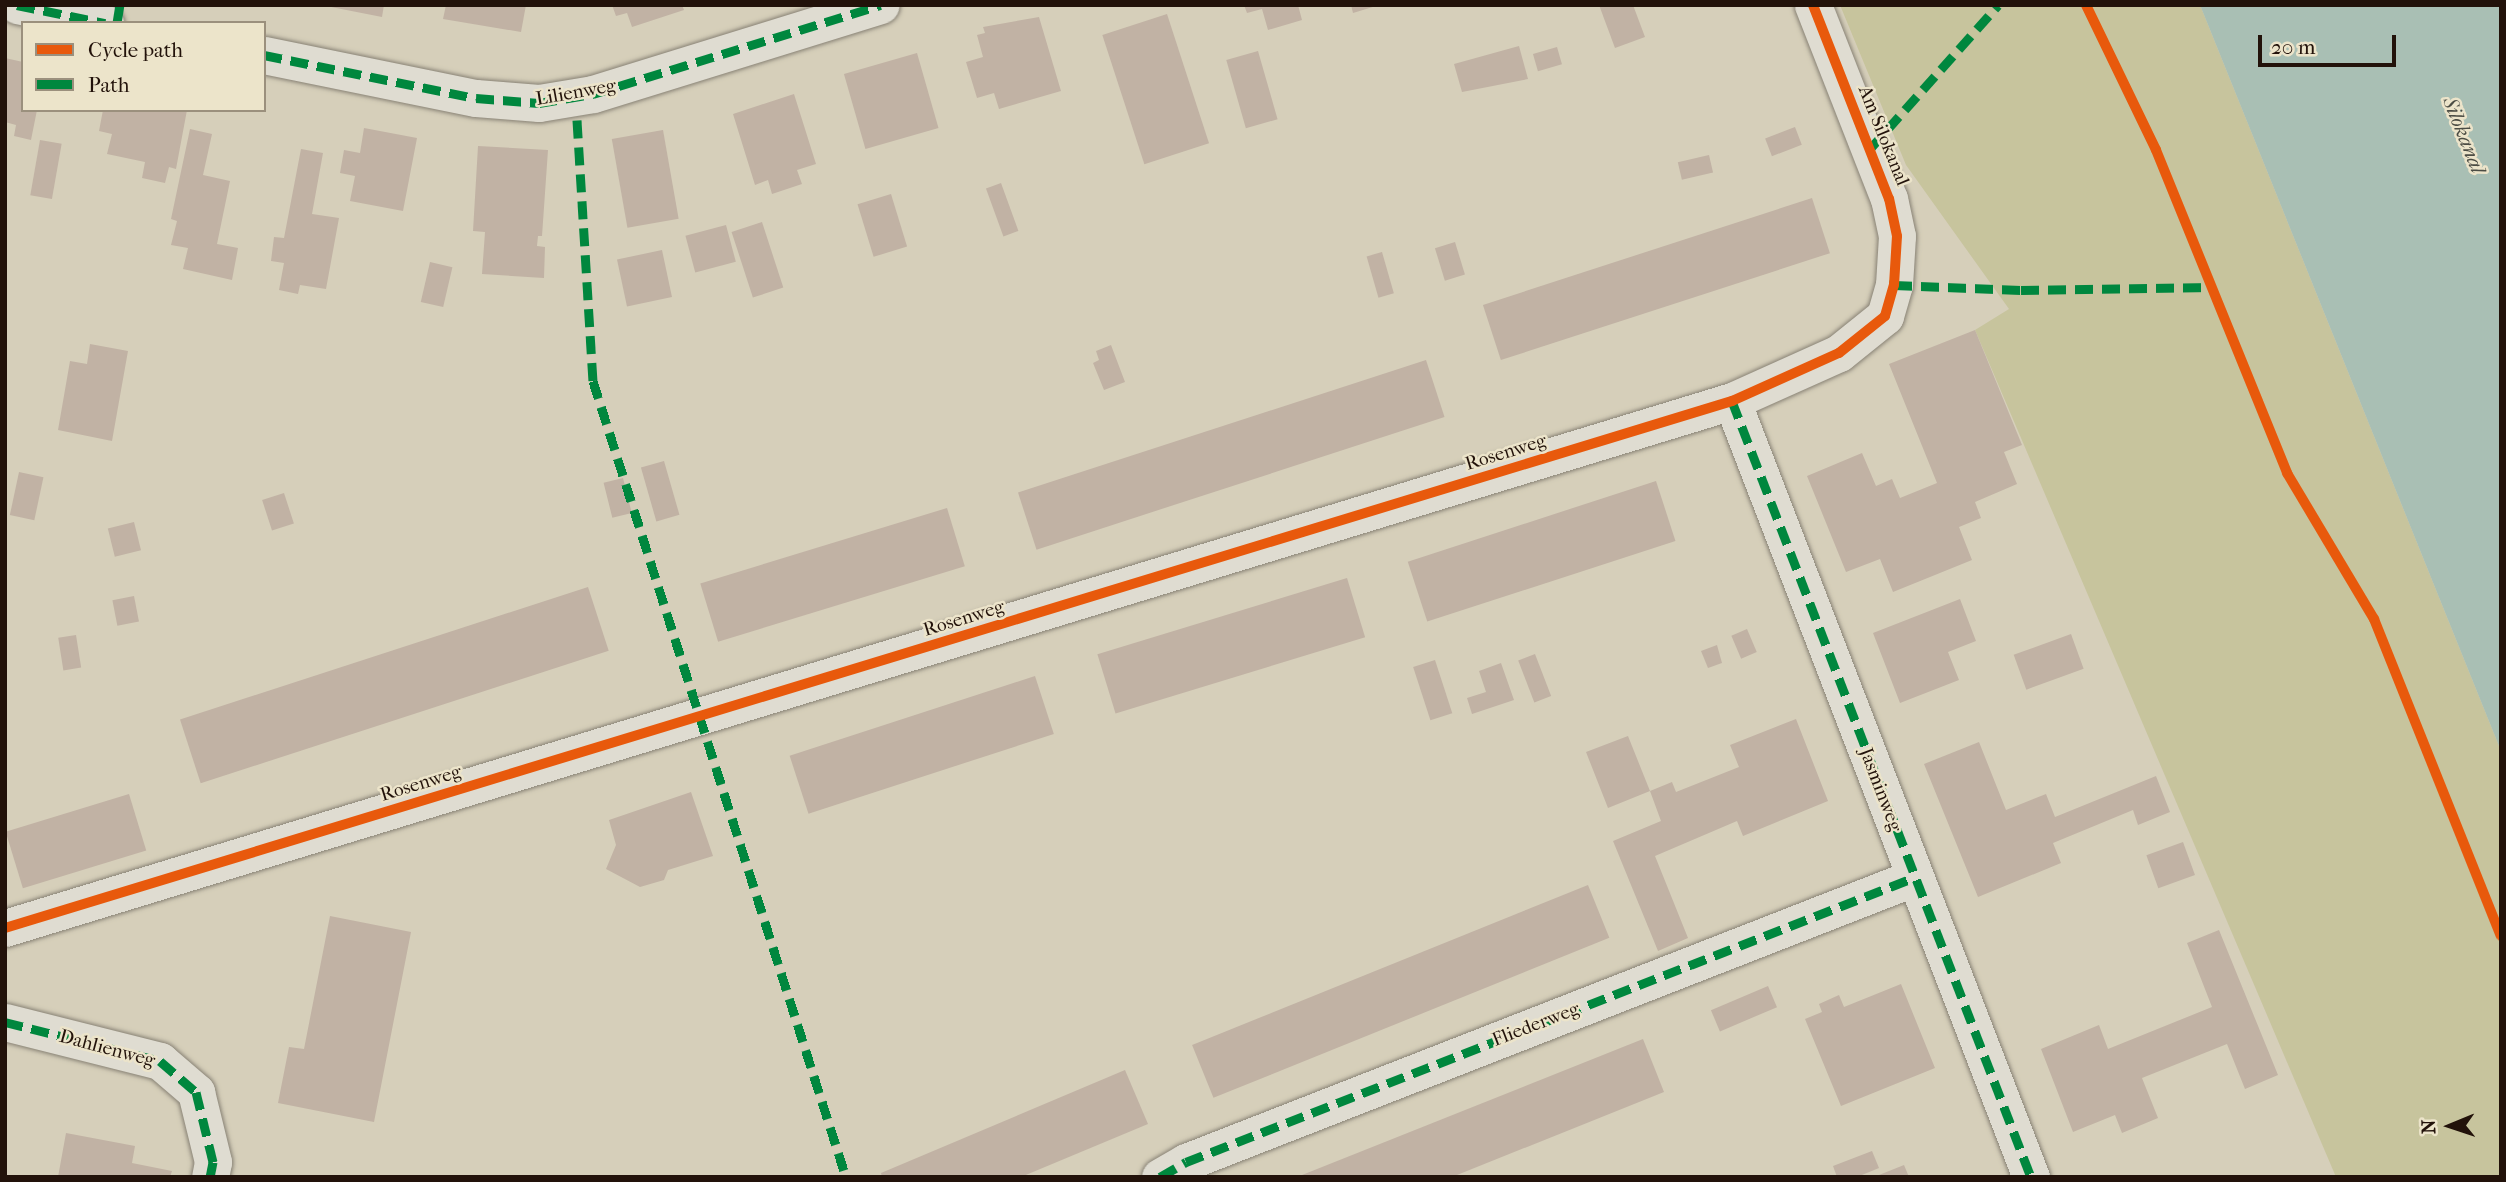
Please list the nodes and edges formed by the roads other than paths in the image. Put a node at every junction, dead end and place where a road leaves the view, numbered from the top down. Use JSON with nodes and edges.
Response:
{"nodes":[{"id":1,"x":17,"y":5,"type":"edge"},
{"id":2,"x":881,"y":5,"type":"edge"},
{"id":3,"x":1813,"y":5,"type":"edge"},
{"id":4,"x":95,"y":21,"type":"edge"},
{"id":5,"x":266,"y":55,"type":"edge"},
{"id":6,"x":1894,"y":285,"type":"joint"},
{"id":7,"x":1732,"y":401,"type":"junction"},
{"id":8,"x":1913,"y":877,"type":"junction"},
{"id":9,"x":5,"y":928,"type":"edge"},
{"id":10,"x":5,"y":1022,"type":"edge"},
{"id":11,"x":210,"y":1177,"type":"edge"},
{"id":12,"x":1160,"y":1177,"type":"edge"},
{"id":13,"x":2031,"y":1177,"type":"edge"}],
"edges":[{"from":1,"to":4,"type":"street"},
{"from":2,"to":5,"type":"street","name":"Lilienweg"},
{"from":3,"to":6,"type":"street","name":"Am Silokanal"},
{"from":6,"to":7,"type":"street","name":"Rosenweg"},
{"from":7,"to":8,"type":"street","name":"Jasminweg"},
{"from":7,"to":9,"type":"street","name":"Rosenweg"},
{"from":8,"to":12,"type":"street","name":"Fliederweg"},
{"from":8,"to":13,"type":"street","name":"Jasminweg"},
{"from":10,"to":11,"type":"street","name":"Dahlienweg"}]}
